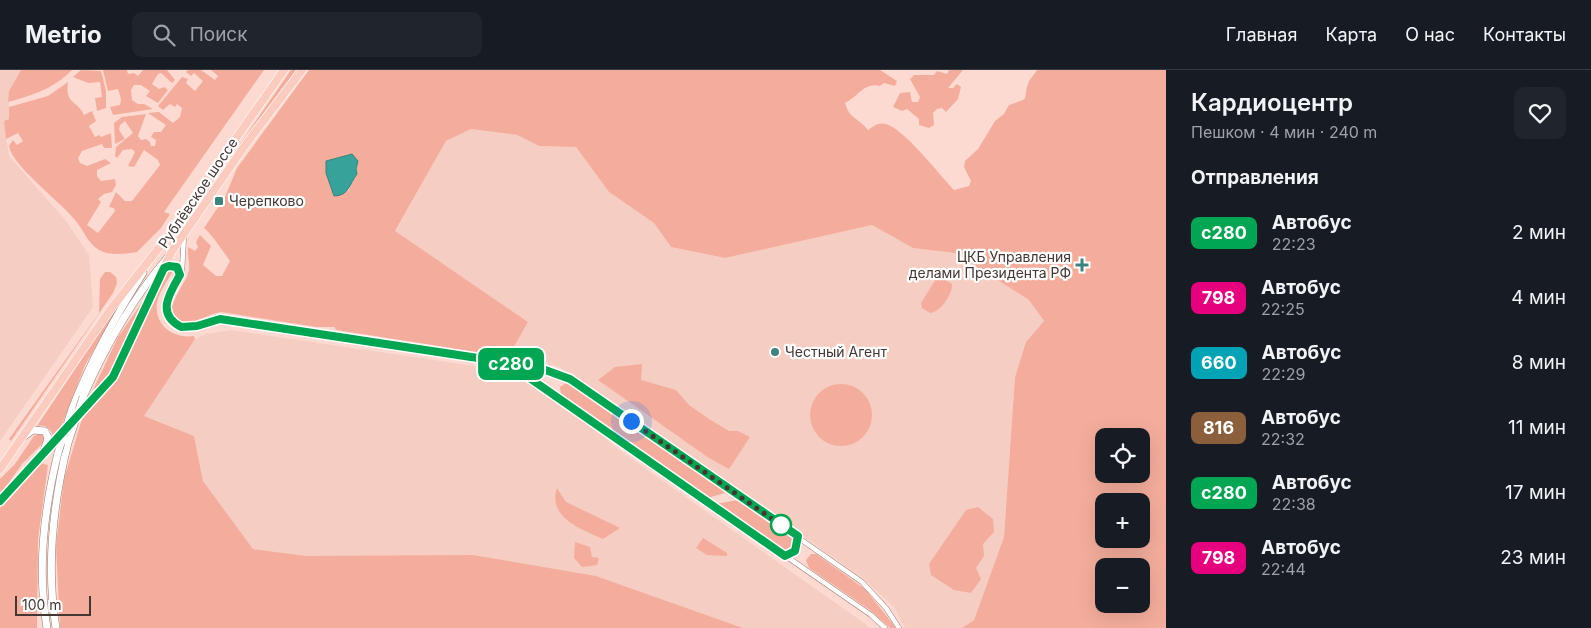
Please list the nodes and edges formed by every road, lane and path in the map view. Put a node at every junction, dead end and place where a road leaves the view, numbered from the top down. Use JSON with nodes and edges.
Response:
{"nodes":[{"id":1,"x":284,"y":70,"type":"edge"},
{"id":2,"x":302,"y":70,"type":"edge"},
{"id":3,"x":184,"y":234,"type":"junction"},
{"id":4,"x":158,"y":249,"type":"junction"},
{"id":5,"x":172,"y":251,"type":"junction"},
{"id":6,"x":164,"y":268,"type":"junction"},
{"id":7,"x":180,"y":275,"type":"junction"},
{"id":8,"x":485,"y":361,"type":"junction"},
{"id":9,"x":23,"y":436,"type":"junction"},
{"id":10,"x":43,"y":453,"type":"junction"},
{"id":11,"x":0,"y":469,"type":"edge"},
{"id":12,"x":0,"y":501,"type":"edge"},
{"id":13,"x":44,"y":590,"type":"junction"},
{"id":14,"x":42,"y":628,"type":"edge"},
{"id":15,"x":47,"y":628,"type":"edge"},
{"id":16,"x":56,"y":628,"type":"edge"},
{"id":17,"x":885,"y":628,"type":"edge"},
{"id":18,"x":899,"y":628,"type":"edge"}],
"edges":[{"from":1,"to":4,"type":"main road","name":"Рублёвское шоссе"},
{"from":2,"to":3,"type":"main road","name":"Рублёвское шоссе"},
{"from":3,"to":5,"type":"main road","name":"Рублёвское шоссе"},
{"from":3,"to":7,"type":"street"},
{"from":4,"to":9,"type":"main road","name":"Рублёвское шоссе"},
{"from":4,"to":13,"type":"main road","bridge":true},
{"from":5,"to":6,"type":"main road","name":"Рублёвское шоссе"},
{"from":5,"to":16,"type":"main road","bridge":true},
{"from":6,"to":7,"type":"street"},
{"from":6,"to":10,"type":"main road","name":"Рублёвское шоссе"},
{"from":7,"to":8,"type":"street"},
{"from":8,"to":17,"type":"street"},
{"from":8,"to":18,"type":"street"},
{"from":9,"to":10,"type":"main road"},
{"from":9,"to":11,"type":"main road","name":"Рублёвское шоссе"},
{"from":10,"to":12,"type":"main road","name":"Рублёвское шоссе"},
{"from":13,"to":14,"type":"main road"},
{"from":13,"to":15,"type":"main road"}]}
